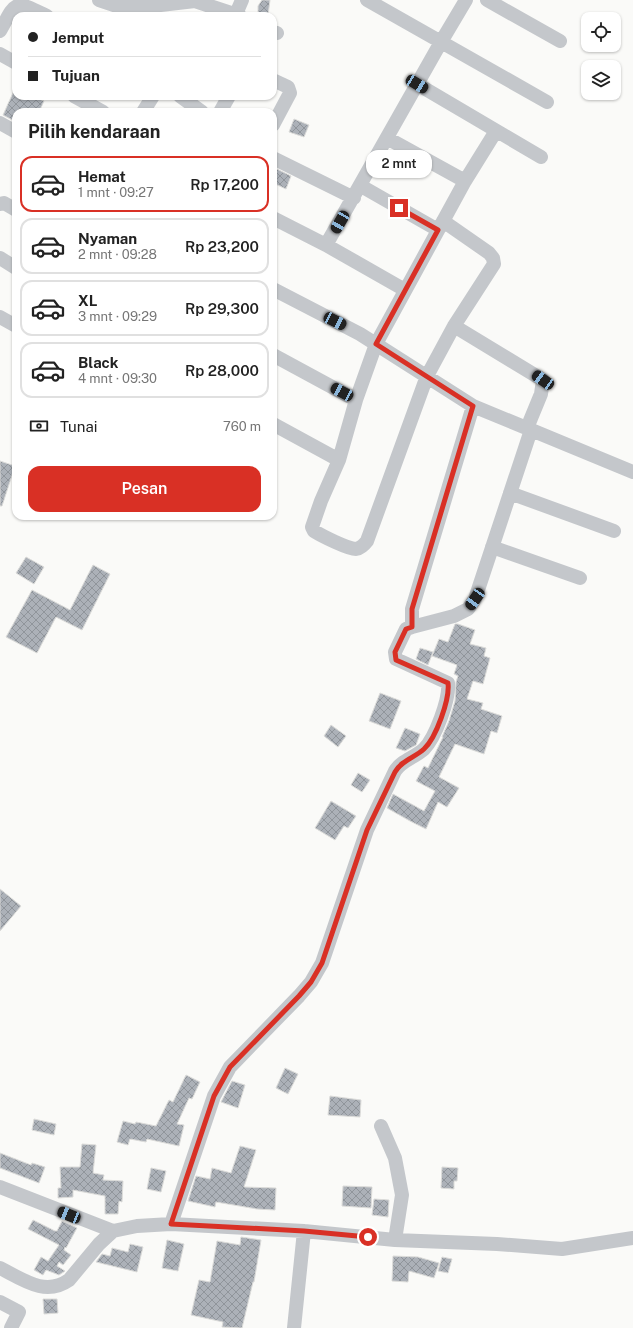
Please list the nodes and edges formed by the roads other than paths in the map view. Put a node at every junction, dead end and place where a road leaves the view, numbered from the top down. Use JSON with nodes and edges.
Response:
{"nodes":[{"id":1,"x":99,"y":0,"type":"edge"},
{"id":2,"x":242,"y":0,"type":"edge"},
{"id":3,"x":367,"y":0,"type":"edge"},
{"id":4,"x":466,"y":0,"type":"edge"},
{"id":5,"x":487,"y":0,"type":"edge"},
{"id":6,"x":40,"y":12,"type":"edge"},
{"id":7,"x":229,"y":12,"type":"edge"},
{"id":8,"x":239,"y":12,"type":"edge"},
{"id":9,"x":0,"y":31,"type":"edge"},
{"id":10,"x":560,"y":41,"type":"dead end"},
{"id":11,"x":440,"y":42,"type":"junction"},
{"id":12,"x":0,"y":54,"type":"edge"},
{"id":13,"x":12,"y":61,"type":"edge"},
{"id":14,"x":277,"y":82,"type":"edge"},
{"id":15,"x":417,"y":84,"type":"junction"},
{"id":16,"x":81,"y":100,"type":"edge"},
{"id":17,"x":186,"y":100,"type":"edge"},
{"id":18,"x":547,"y":102,"type":"dead end"},
{"id":19,"x":96,"y":108,"type":"edge"},
{"id":20,"x":196,"y":108,"type":"edge"},
{"id":21,"x":277,"y":117,"type":"edge"},
{"id":22,"x":0,"y":122,"type":"edge"},
{"id":23,"x":12,"y":130,"type":"edge"},
{"id":24,"x":496,"y":131,"type":"junction"},
{"id":25,"x":387,"y":138,"type":"junction"},
{"id":26,"x":541,"y":158,"type":"dead end"},
{"id":27,"x":277,"y":160,"type":"edge"},
{"id":28,"x":465,"y":181,"type":"junction"},
{"id":29,"x":361,"y":186,"type":"junction"},
{"id":30,"x":354,"y":198,"type":"junction"},
{"id":31,"x":0,"y":204,"type":"edge"},
{"id":32,"x":12,"y":208,"type":"edge"},
{"id":33,"x":277,"y":220,"type":"edge"},
{"id":34,"x":440,"y":226,"type":"junction"},
{"id":35,"x":326,"y":245,"type":"junction"},
{"id":36,"x":0,"y":258,"type":"edge"},
{"id":37,"x":12,"y":266,"type":"edge"},
{"id":38,"x":405,"y":290,"type":"junction"},
{"id":39,"x":277,"y":291,"type":"edge"},
{"id":40,"x":0,"y":316,"type":"edge"},
{"id":41,"x":12,"y":324,"type":"edge"},
{"id":42,"x":454,"y":326,"type":"junction"},
{"id":43,"x":376,"y":344,"type":"junction"},
{"id":44,"x":277,"y":357,"type":"edge"},
{"id":45,"x":427,"y":376,"type":"junction"},
{"id":46,"x":356,"y":400,"type":"junction"},
{"id":47,"x":473,"y":406,"type":"junction"},
{"id":48,"x":277,"y":426,"type":"edge"},
{"id":49,"x":529,"y":429,"type":"junction"},
{"id":50,"x":339,"y":460,"type":"junction"},
{"id":51,"x":633,"y":472,"type":"edge"},
{"id":52,"x":510,"y":494,"type":"junction"},
{"id":53,"x":614,"y":531,"type":"dead end"},
{"id":54,"x":492,"y":547,"type":"junction"},
{"id":55,"x":580,"y":578,"type":"dead end"},
{"id":56,"x":412,"y":627,"type":"junction"},
{"id":57,"x":381,"y":1126,"type":"dead end"},
{"id":58,"x":0,"y":1187,"type":"edge"},
{"id":59,"x":171,"y":1224,"type":"junction"},
{"id":60,"x":304,"y":1231,"type":"junction"},
{"id":61,"x":113,"y":1232,"type":"junction"},
{"id":62,"x":633,"y":1238,"type":"edge"},
{"id":63,"x":395,"y":1240,"type":"junction"},
{"id":64,"x":0,"y":1268,"type":"edge"},
{"id":65,"x":0,"y":1302,"type":"edge"},
{"id":66,"x":10,"y":1328,"type":"edge"},
{"id":67,"x":294,"y":1328,"type":"edge"}],
"edges":[{"from":1,"to":7,"type":"street"},
{"from":2,"to":8,"type":"street"},
{"from":3,"to":11,"type":"street"},
{"from":4,"to":11,"type":"street"},
{"from":5,"to":10,"type":"street"},
{"from":6,"to":9,"type":"street"},
{"from":11,"to":15,"type":"street"},
{"from":11,"to":18,"type":"street"},
{"from":12,"to":13,"type":"street"},
{"from":14,"to":21,"type":"street"},
{"from":15,"to":24,"type":"street"},
{"from":15,"to":25,"type":"street"},
{"from":16,"to":19,"type":"street"},
{"from":17,"to":20,"type":"street"},
{"from":22,"to":23,"type":"street"},
{"from":24,"to":26,"type":"street"},
{"from":24,"to":28,"type":"street"},
{"from":25,"to":28,"type":"street"},
{"from":25,"to":29,"type":"street"},
{"from":27,"to":30,"type":"street"},
{"from":28,"to":34,"type":"street"},
{"from":29,"to":30,"type":"street"},
{"from":29,"to":34,"type":"street"},
{"from":30,"to":35,"type":"street"},
{"from":31,"to":32,"type":"street"},
{"from":33,"to":35,"type":"street"},
{"from":34,"to":38,"type":"street"},
{"from":34,"to":42,"type":"street"},
{"from":35,"to":38,"type":"street"},
{"from":36,"to":37,"type":"street"},
{"from":38,"to":43,"type":"street"},
{"from":39,"to":43,"type":"street"},
{"from":40,"to":41,"type":"street"},
{"from":42,"to":45,"type":"street"},
{"from":42,"to":49,"type":"street"},
{"from":43,"to":45,"type":"street"},
{"from":43,"to":46,"type":"street"},
{"from":44,"to":46,"type":"street"},
{"from":45,"to":47,"type":"street"},
{"from":45,"to":50,"type":"street"},
{"from":46,"to":50,"type":"street"},
{"from":47,"to":49,"type":"street"},
{"from":47,"to":56,"type":"street"},
{"from":48,"to":50,"type":"street"},
{"from":49,"to":51,"type":"street"},
{"from":49,"to":52,"type":"street"},
{"from":52,"to":53,"type":"street"},
{"from":52,"to":54,"type":"street"},
{"from":54,"to":55,"type":"street"},
{"from":54,"to":56,"type":"street"},
{"from":56,"to":59,"type":"street"},
{"from":57,"to":63,"type":"street"},
{"from":58,"to":61,"type":"street"},
{"from":59,"to":60,"type":"street"},
{"from":59,"to":61,"type":"street"},
{"from":60,"to":63,"type":"street"},
{"from":60,"to":67,"type":"street"},
{"from":61,"to":64,"type":"street"},
{"from":62,"to":63,"type":"street"},
{"from":65,"to":66,"type":"street"}]}
